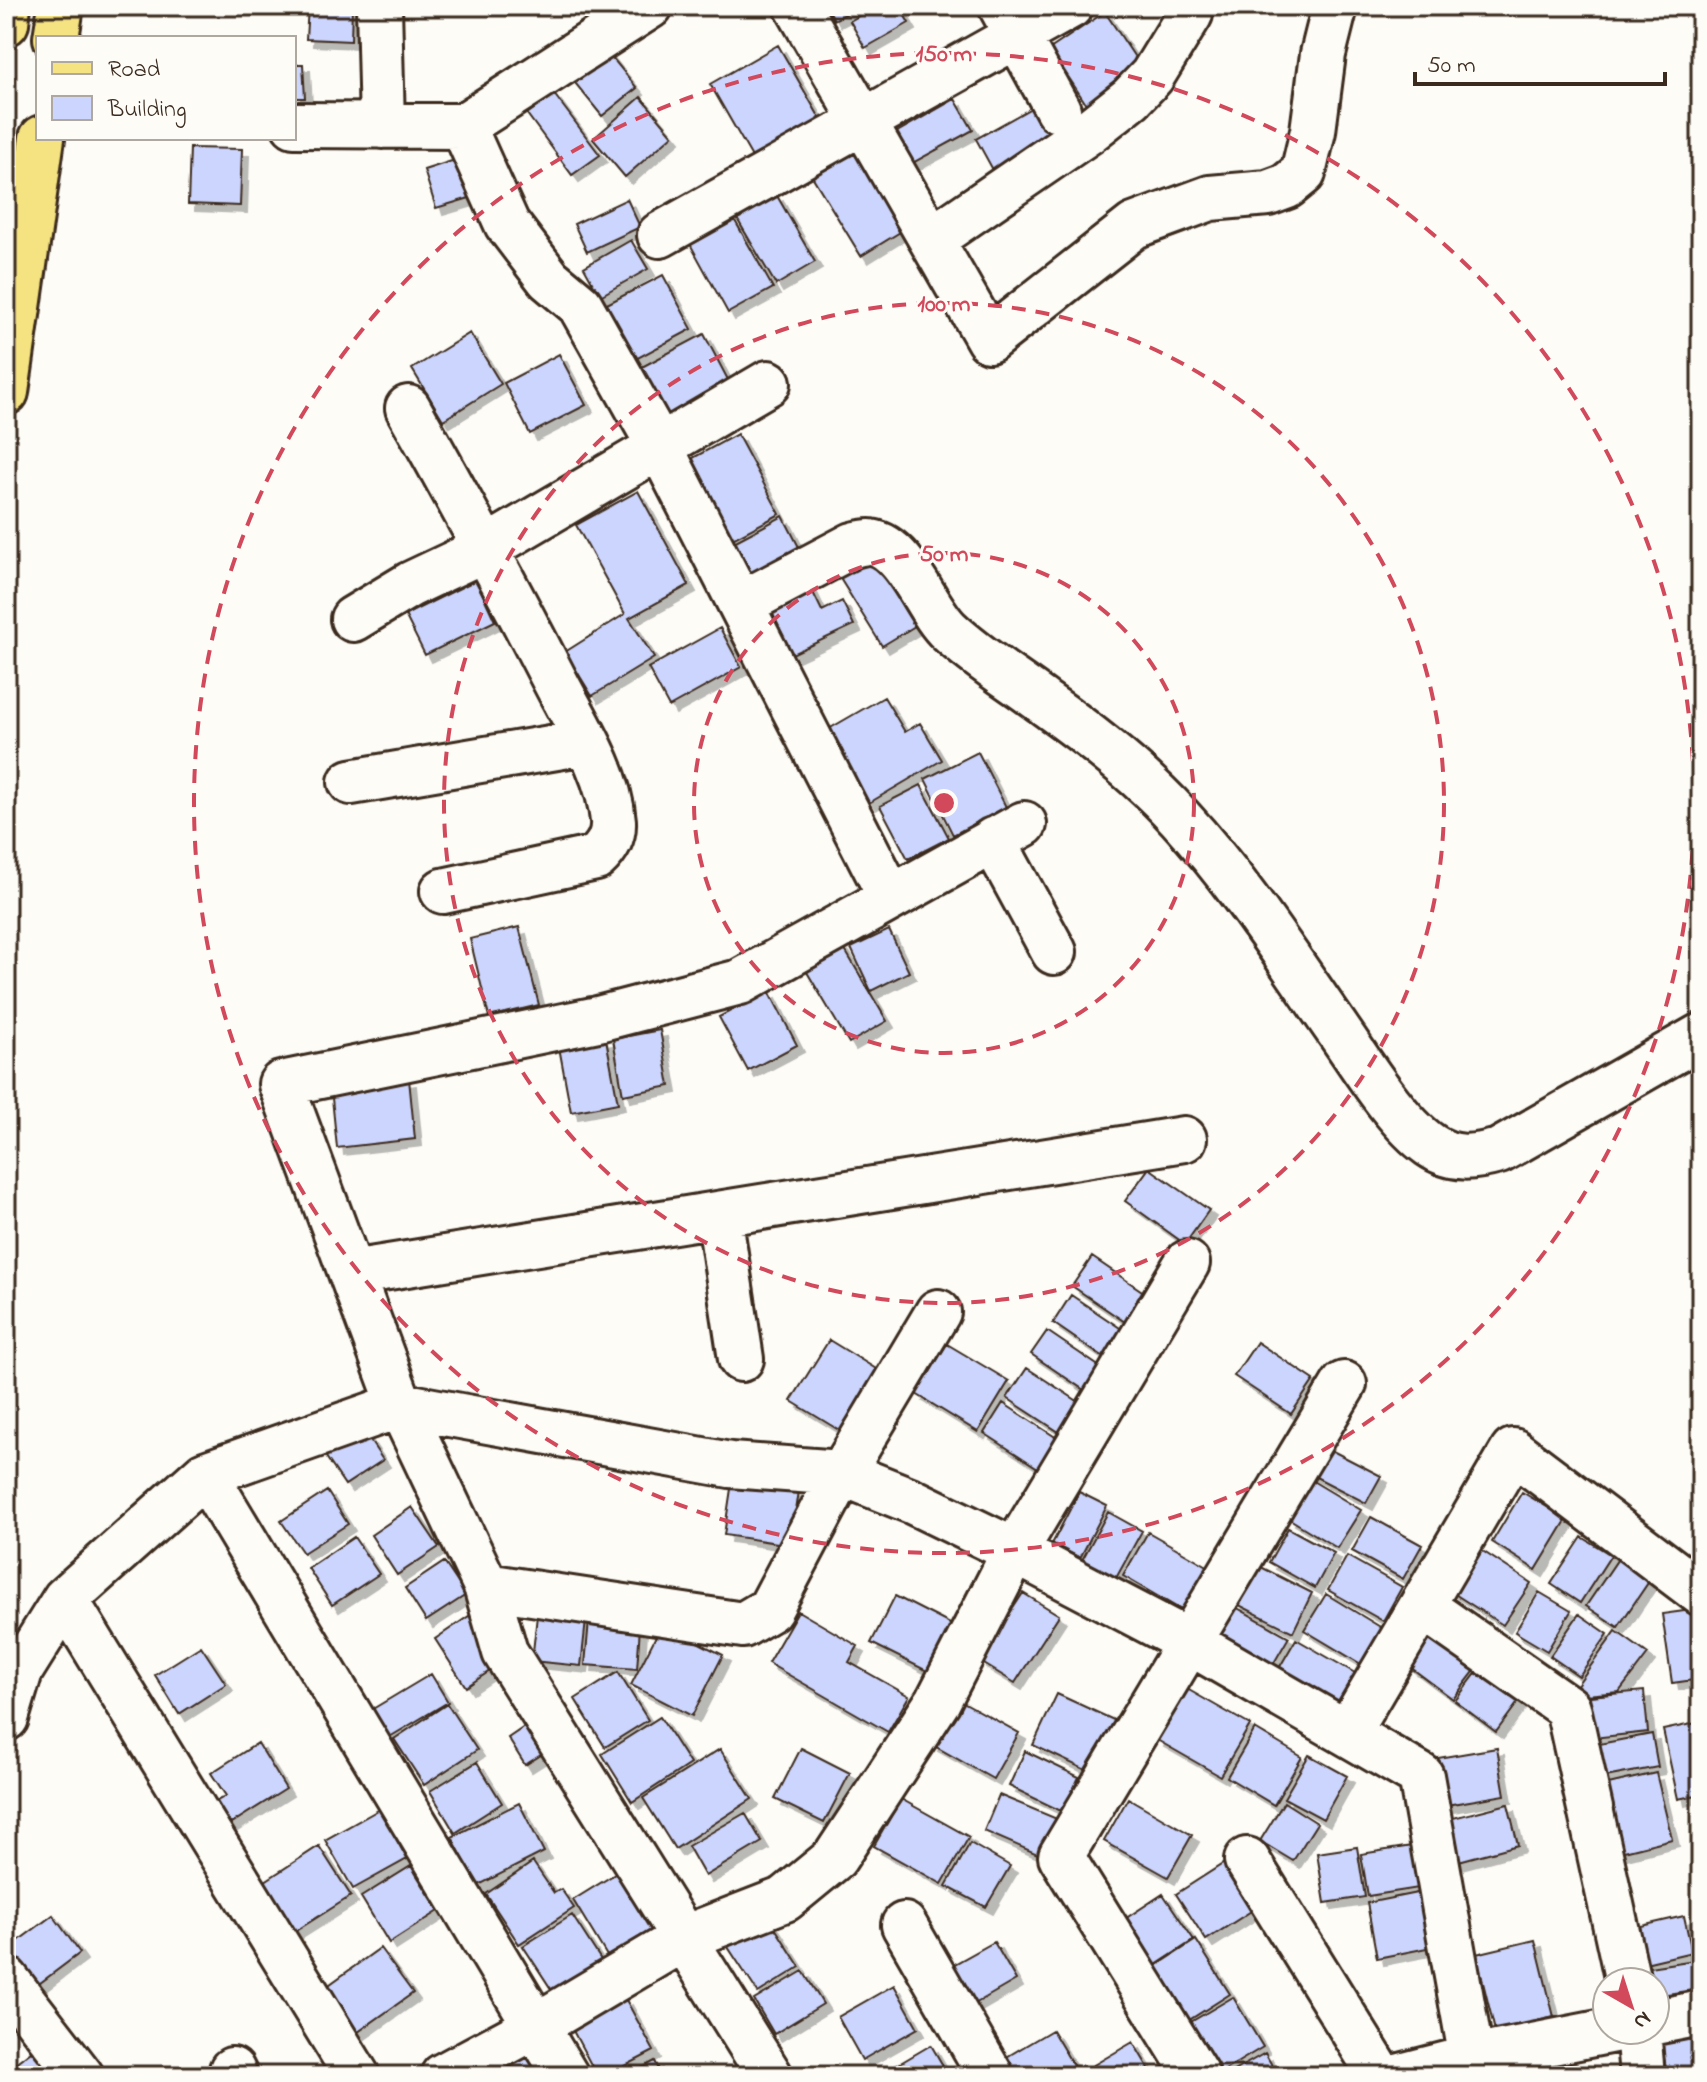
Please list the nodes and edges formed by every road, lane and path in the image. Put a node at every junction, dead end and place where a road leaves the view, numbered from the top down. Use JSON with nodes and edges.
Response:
{"nodes":[{"id":1,"x":8,"y":6,"type":"edge"},
{"id":2,"x":61,"y":6,"type":"edge"},
{"id":3,"x":379,"y":6,"type":"edge"},
{"id":4,"x":650,"y":6,"type":"edge"},
{"id":5,"x":797,"y":6,"type":"edge"},
{"id":6,"x":1070,"y":6,"type":"edge"},
{"id":7,"x":1190,"y":6,"type":"edge"},
{"id":8,"x":1335,"y":6,"type":"edge"},
{"id":9,"x":1010,"y":21,"type":"edge"},
{"id":10,"x":6,"y":23,"type":"edge"},
{"id":11,"x":56,"y":36,"type":"edge"},
{"id":12,"x":1058,"y":110,"type":"dead end"},
{"id":13,"x":865,"y":122,"type":"junction"},
{"id":14,"x":296,"y":125,"type":"edge"},
{"id":15,"x":382,"y":126,"type":"junction"},
{"id":16,"x":463,"y":126,"type":"junction"},
{"id":17,"x":42,"y":140,"type":"edge"},
{"id":18,"x":660,"y":235,"type":"dead end"},
{"id":19,"x":932,"y":239,"type":"junction"},
{"id":20,"x":768,"y":383,"type":"dead end"},
{"id":21,"x":6,"y":392,"type":"edge"},
{"id":22,"x":408,"y":408,"type":"dead end"},
{"id":23,"x":660,"y":447,"type":"junction"},
{"id":24,"x":487,"y":548,"type":"junction"},
{"id":25,"x":741,"y":604,"type":"junction"},
{"id":26,"x":353,"y":619,"type":"dead end"},
{"id":27,"x":586,"y":742,"type":"junction"},
{"id":28,"x":351,"y":782,"type":"dead end"},
{"id":29,"x":443,"y":891,"type":"dead end"},
{"id":30,"x":890,"y":896,"type":"junction"},
{"id":31,"x":1054,"y":952,"type":"dead end"},
{"id":32,"x":1701,"y":1036,"type":"edge"},
{"id":33,"x":1184,"y":1139,"type":"dead end"},
{"id":34,"x":719,"y":1214,"type":"junction"},
{"id":35,"x":1187,"y":1263,"type":"dead end"},
{"id":36,"x":351,"y":1273,"type":"junction"},
{"id":37,"x":938,"y":1312,"type":"dead end"},
{"id":38,"x":741,"y":1359,"type":"dead end"},
{"id":39,"x":1344,"y":1384,"type":"dead end"},
{"id":40,"x":400,"y":1405,"type":"junction"},
{"id":41,"x":842,"y":1473,"type":"junction"},
{"id":42,"x":205,"y":1474,"type":"junction"},
{"id":43,"x":1015,"y":1551,"type":"junction"},
{"id":44,"x":486,"y":1586,"type":"junction"},
{"id":45,"x":1701,"y":1593,"type":"edge"},
{"id":46,"x":65,"y":1599,"type":"junction"},
{"id":47,"x":1422,"y":1606,"type":"junction"},
{"id":48,"x":1191,"y":1643,"type":"junction"},
{"id":49,"x":6,"y":1718,"type":"edge"},
{"id":50,"x":1347,"y":1733,"type":"junction"},
{"id":51,"x":1247,"y":1860,"type":"dead end"},
{"id":52,"x":904,"y":1925,"type":"dead end"},
{"id":53,"x":684,"y":1938,"type":"junction"},
{"id":54,"x":1624,"y":1966,"type":"edge"},
{"id":55,"x":6,"y":1979,"type":"edge"},
{"id":56,"x":1701,"y":2013,"type":"edge"},
{"id":57,"x":1671,"y":2019,"type":"edge"},
{"id":58,"x":536,"y":2026,"type":"junction"},
{"id":59,"x":1591,"y":2036,"type":"edge"},
{"id":60,"x":1639,"y":2046,"type":"edge"},
{"id":61,"x":1473,"y":2067,"type":"edge"},
{"id":62,"x":81,"y":2076,"type":"edge"},
{"id":63,"x":357,"y":2076,"type":"edge"},
{"id":64,"x":443,"y":2076,"type":"edge"},
{"id":65,"x":566,"y":2076,"type":"edge"},
{"id":66,"x":770,"y":2076,"type":"edge"},
{"id":67,"x":991,"y":2076,"type":"edge"},
{"id":68,"x":1197,"y":2076,"type":"edge"},
{"id":69,"x":1381,"y":2076,"type":"edge"},
{"id":70,"x":1401,"y":2076,"type":"edge"},
{"id":71,"x":1642,"y":2076,"type":"edge"}],
"edges":[{"from":1,"to":10,"type":"main road"},
{"from":2,"to":11,"type":"main road"},
{"from":3,"to":15,"type":"street"},
{"from":4,"to":16,"type":"street"},
{"from":5,"to":13,"type":"street"},
{"from":6,"to":9,"type":"street"},
{"from":7,"to":19,"type":"street"},
{"from":8,"to":19,"type":"street"},
{"from":9,"to":12,"type":"street"},
{"from":9,"to":13,"type":"street"},
{"from":13,"to":18,"type":"street"},
{"from":13,"to":19,"type":"street"},
{"from":14,"to":15,"type":"street"},
{"from":15,"to":16,"type":"street"},
{"from":16,"to":23,"type":"street"},
{"from":17,"to":21,"type":"main road"},
{"from":20,"to":23,"type":"street"},
{"from":22,"to":24,"type":"street"},
{"from":23,"to":24,"type":"street"},
{"from":23,"to":25,"type":"street"},
{"from":24,"to":26,"type":"street"},
{"from":24,"to":27,"type":"street"},
{"from":25,"to":30,"type":"street"},
{"from":25,"to":32,"type":"street"},
{"from":27,"to":28,"type":"street"},
{"from":27,"to":29,"type":"street"},
{"from":30,"to":31,"type":"street"},
{"from":30,"to":36,"type":"street"},
{"from":33,"to":34,"type":"street"},
{"from":34,"to":36,"type":"street"},
{"from":34,"to":38,"type":"street"},
{"from":35,"to":43,"type":"street"},
{"from":36,"to":40,"type":"street"},
{"from":37,"to":41,"type":"street"},
{"from":39,"to":48,"type":"street"},
{"from":40,"to":41,"type":"street"},
{"from":40,"to":42,"type":"street"},
{"from":40,"to":44,"type":"street"},
{"from":41,"to":43,"type":"street"},
{"from":41,"to":44,"type":"street"},
{"from":42,"to":46,"type":"street"},
{"from":42,"to":58,"type":"street"},
{"from":43,"to":48,"type":"street"},
{"from":43,"to":53,"type":"street"},
{"from":44,"to":53,"type":"street"},
{"from":45,"to":47,"type":"street"},
{"from":46,"to":49,"type":"street"},
{"from":46,"to":63,"type":"street"},
{"from":47,"to":50,"type":"street"},
{"from":47,"to":54,"type":"street"},
{"from":48,"to":50,"type":"street"},
{"from":48,"to":68,"type":"street"},
{"from":50,"to":61,"type":"street"},
{"from":51,"to":69,"type":"street"},
{"from":52,"to":67,"type":"street"},
{"from":53,"to":58,"type":"street"},
{"from":53,"to":66,"type":"street"},
{"from":55,"to":62,"type":"street"},
{"from":56,"to":57,"type":"street"},
{"from":58,"to":64,"type":"street"},
{"from":58,"to":65,"type":"street"},
{"from":59,"to":61,"type":"street"},
{"from":60,"to":71,"type":"street"},
{"from":61,"to":70,"type":"street"}]}
